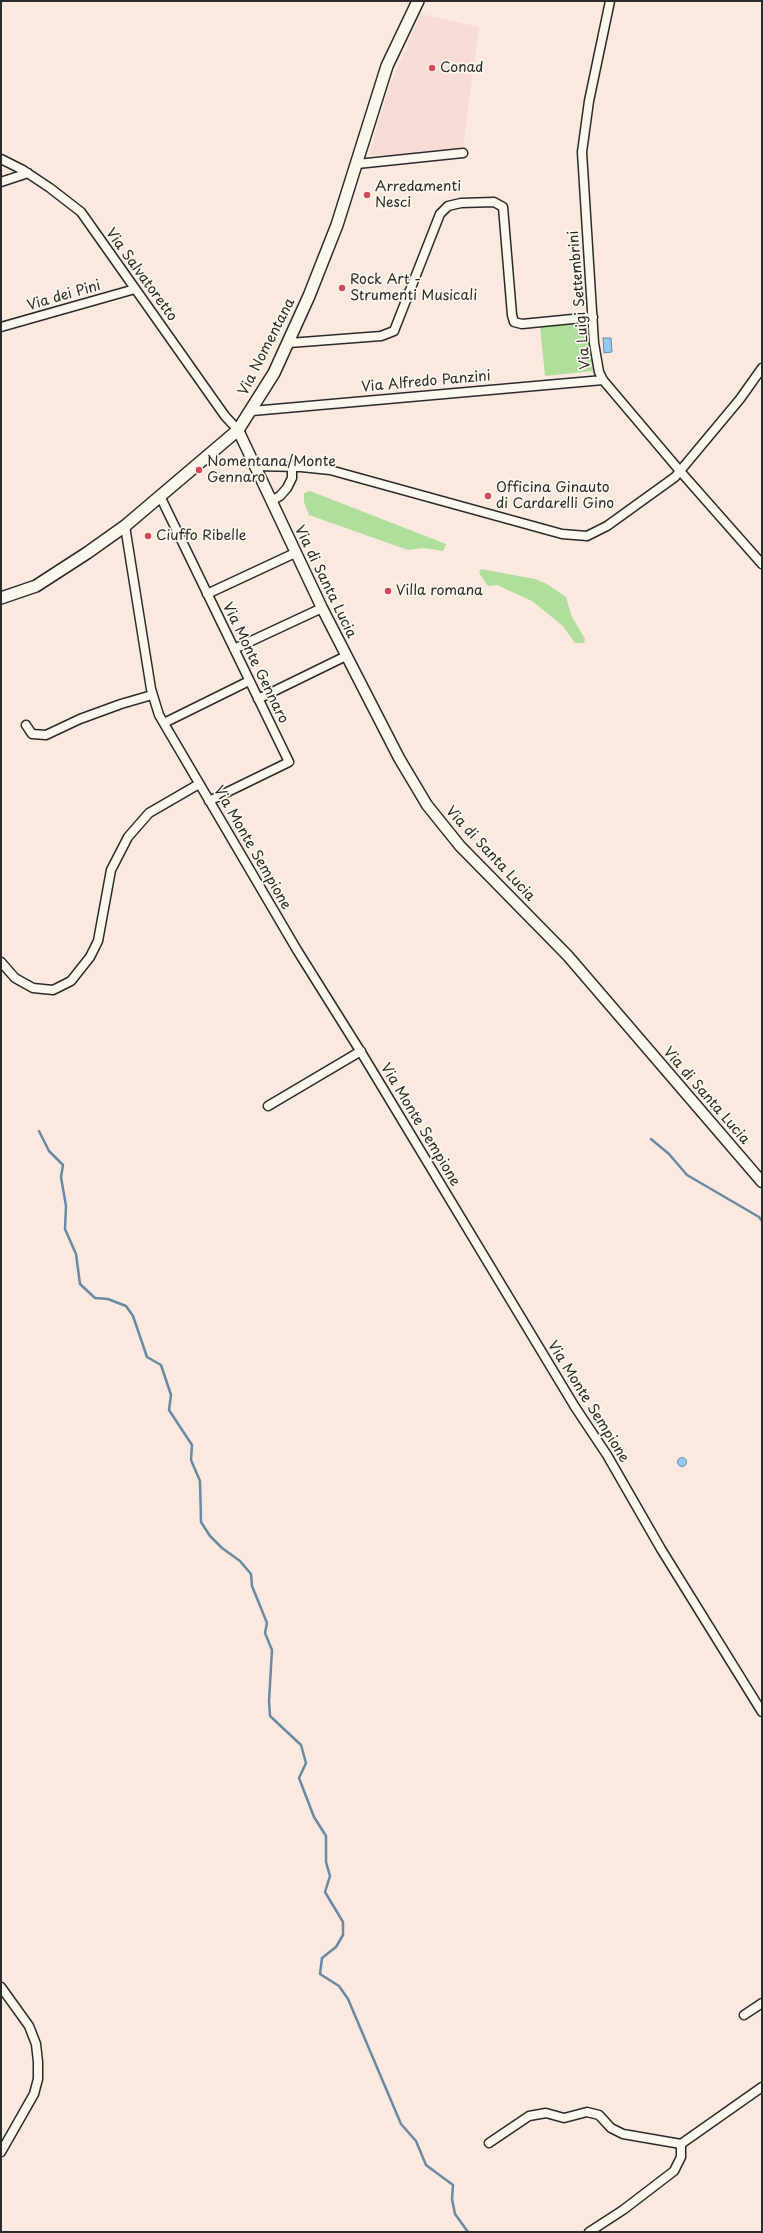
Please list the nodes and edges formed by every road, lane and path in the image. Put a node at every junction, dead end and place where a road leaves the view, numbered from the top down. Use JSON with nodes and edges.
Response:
{"nodes":[{"id":1,"x":418,"y":1,"type":"edge"},
{"id":2,"x":610,"y":1,"type":"edge"},
{"id":3,"x":463,"y":154,"type":"dead end"},
{"id":4,"x":1,"y":159,"type":"edge"},
{"id":5,"x":357,"y":164,"type":"junction"},
{"id":6,"x":28,"y":173,"type":"junction"},
{"id":7,"x":1,"y":182,"type":"edge"},
{"id":8,"x":135,"y":289,"type":"junction"},
{"id":9,"x":593,"y":317,"type":"junction"},
{"id":10,"x":1,"y":327,"type":"edge"},
{"id":11,"x":289,"y":343,"type":"junction"},
{"id":12,"x":762,"y":368,"type":"edge"},
{"id":13,"x":603,"y":380,"type":"junction"},
{"id":14,"x":252,"y":411,"type":"junction"},
{"id":15,"x":238,"y":430,"type":"junction"},
{"id":16,"x":254,"y":466,"type":"junction"},
{"id":17,"x":292,"y":466,"type":"junction"},
{"id":18,"x":680,"y":471,"type":"junction"},
{"id":19,"x":160,"y":496,"type":"junction"},
{"id":20,"x":271,"y":501,"type":"junction"},
{"id":21,"x":124,"y":526,"type":"junction"},
{"id":22,"x":295,"y":553,"type":"junction"},
{"id":23,"x":762,"y":564,"type":"edge"},
{"id":24,"x":207,"y":594,"type":"junction"},
{"id":25,"x":1,"y":598,"type":"edge"},
{"id":26,"x":322,"y":608,"type":"junction"},
{"id":27,"x":234,"y":649,"type":"junction"},
{"id":28,"x":346,"y":656,"type":"junction"},
{"id":29,"x":249,"y":681,"type":"junction"},
{"id":30,"x":152,"y":695,"type":"junction"},
{"id":31,"x":258,"y":698,"type":"junction"},
{"id":32,"x":164,"y":723,"type":"junction"},
{"id":33,"x":26,"y":726,"type":"dead end"},
{"id":34,"x":199,"y":784,"type":"junction"},
{"id":35,"x":210,"y":801,"type":"junction"},
{"id":36,"x":1,"y":962,"type":"edge"},
{"id":37,"x":361,"y":1051,"type":"junction"},
{"id":38,"x":268,"y":1106,"type":"dead end"},
{"id":39,"x":762,"y":1182,"type":"edge"},
{"id":40,"x":762,"y":1712,"type":"edge"},
{"id":41,"x":1,"y":1987,"type":"edge"},
{"id":42,"x":762,"y":2003,"type":"edge"},
{"id":43,"x":744,"y":2015,"type":"dead end"},
{"id":44,"x":762,"y":2087,"type":"edge"},
{"id":45,"x":489,"y":2143,"type":"dead end"},
{"id":46,"x":681,"y":2144,"type":"junction"},
{"id":47,"x":1,"y":2152,"type":"edge"},
{"id":48,"x":589,"y":2232,"type":"edge"}],
"edges":[{"from":1,"to":5,"type":"main road","name":"Via Nomentana"},
{"from":2,"to":9,"type":"street","name":"Via Luigi Settembrini"},
{"from":3,"to":5,"type":"street"},
{"from":4,"to":6,"type":"street","name":"Via Salvatoretto"},
{"from":5,"to":11,"type":"main road","name":"Via Nomentana"},
{"from":6,"to":7,"type":"street"},
{"from":6,"to":8,"type":"street","name":"Via Salvatoretto"},
{"from":8,"to":10,"type":"street","name":"Via dei Pini"},
{"from":8,"to":15,"type":"street","name":"Via Salvatoretto"},
{"from":9,"to":11,"type":"street"},
{"from":9,"to":13,"type":"street","name":"Via Luigi Settembrini"},
{"from":11,"to":14,"type":"main road","name":"Via Nomentana"},
{"from":12,"to":18,"type":"street"},
{"from":13,"to":14,"type":"street","name":"Via Alfredo Panzini"},
{"from":13,"to":18,"type":"street","name":"Via Luigi Settembrini"},
{"from":14,"to":15,"type":"main road","name":"Via Nomentana"},
{"from":15,"to":16,"type":"street","name":"Via di Santa Lucia"},
{"from":15,"to":19,"type":"main road","name":"Via Nomentana"},
{"from":16,"to":17,"type":"street"},
{"from":16,"to":20,"type":"street","name":"Via di Santa Lucia"},
{"from":17,"to":18,"type":"street"},
{"from":17,"to":20,"type":"street"},
{"from":18,"to":23,"type":"street","name":"Via Luigi Settembrini"},
{"from":19,"to":21,"type":"main road","name":"Via Nomentana"},
{"from":19,"to":24,"type":"street","name":"Via Monte Gennaro"},
{"from":20,"to":22,"type":"street","name":"Via di Santa Lucia"},
{"from":21,"to":25,"type":"main road","name":"Via Nomentana"},
{"from":21,"to":30,"type":"street","name":"Via Monte Sempione"},
{"from":22,"to":24,"type":"street"},
{"from":22,"to":26,"type":"street","name":"Via di Santa Lucia"},
{"from":24,"to":27,"type":"street","name":"Via Monte Gennaro"},
{"from":26,"to":27,"type":"street"},
{"from":26,"to":28,"type":"street","name":"Via di Santa Lucia"},
{"from":27,"to":29,"type":"street","name":"Via Monte Gennaro"},
{"from":28,"to":31,"type":"street"},
{"from":28,"to":39,"type":"street","name":"Via di Santa Lucia"},
{"from":29,"to":31,"type":"street","name":"Via Monte Gennaro"},
{"from":29,"to":32,"type":"street"},
{"from":30,"to":32,"type":"street","name":"Via Monte Sempione"},
{"from":30,"to":33,"type":"street"},
{"from":31,"to":35,"type":"street","name":"Via Monte Gennaro"},
{"from":32,"to":34,"type":"street","name":"Via Monte Sempione"},
{"from":34,"to":35,"type":"street","name":"Via Monte Sempione"},
{"from":34,"to":36,"type":"street"},
{"from":35,"to":37,"type":"street","name":"Via Monte Sempione"},
{"from":37,"to":38,"type":"street"},
{"from":37,"to":40,"type":"street","name":"Via Monte Sempione"},
{"from":41,"to":47,"type":"street"},
{"from":42,"to":43,"type":"street"},
{"from":44,"to":46,"type":"street"},
{"from":45,"to":46,"type":"street"},
{"from":46,"to":48,"type":"street"}]}
